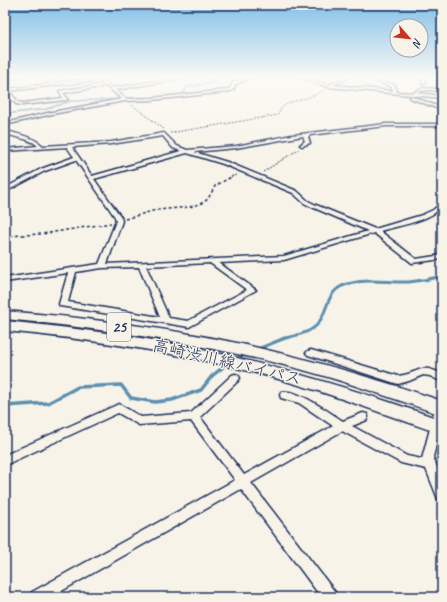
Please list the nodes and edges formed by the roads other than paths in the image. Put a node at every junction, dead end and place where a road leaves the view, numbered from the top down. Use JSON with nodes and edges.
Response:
{"nodes":[{"id":1,"x":97,"y":105,"type":"edge"},
{"id":2,"x":432,"y":105,"type":"edge"},
{"id":3,"x":442,"y":109,"type":"edge"},
{"id":4,"x":5,"y":124,"type":"edge"},
{"id":5,"x":442,"y":126,"type":"edge"},
{"id":6,"x":5,"y":132,"type":"edge"},
{"id":7,"x":308,"y":135,"type":"junction"},
{"id":8,"x":68,"y":145,"type":"junction"},
{"id":9,"x":41,"y":147,"type":"junction"},
{"id":10,"x":301,"y":147,"type":"road end"},
{"id":11,"x":5,"y":150,"type":"edge"},
{"id":12,"x":188,"y":152,"type":"junction"},
{"id":13,"x":77,"y":158,"type":"junction"},
{"id":14,"x":90,"y":178,"type":"junction"},
{"id":15,"x":5,"y":190,"type":"edge"},
{"id":16,"x":442,"y":204,"type":"edge"},
{"id":17,"x":375,"y":231,"type":"junction"},
{"id":18,"x":442,"y":257,"type":"edge"},
{"id":19,"x":211,"y":261,"type":"junction"},
{"id":20,"x":141,"y":264,"type":"junction"},
{"id":21,"x":102,"y":266,"type":"junction"},
{"id":22,"x":73,"y":270,"type":"junction"},
{"id":23,"x":5,"y":280,"type":"edge"},
{"id":24,"x":5,"y":315,"type":"edge"},
{"id":25,"x":166,"y":320,"type":"junction"},
{"id":26,"x":5,"y":326,"type":"edge"},
{"id":27,"x":311,"y":353,"type":"dead end"},
{"id":28,"x":236,"y":378,"type":"dead end"},
{"id":29,"x":442,"y":378,"type":"edge"},
{"id":30,"x":285,"y":395,"type":"dead end"},
{"id":31,"x":442,"y":406,"type":"edge"},
{"id":32,"x":194,"y":417,"type":"junction"},
{"id":33,"x":363,"y":417,"type":"dead end"},
{"id":34,"x":342,"y":426,"type":"junction"},
{"id":35,"x":439,"y":426,"type":"edge"},
{"id":36,"x":5,"y":460,"type":"edge"},
{"id":37,"x":429,"y":465,"type":"junction"},
{"id":38,"x":242,"y":481,"type":"junction"},
{"id":39,"x":442,"y":495,"type":"edge"},
{"id":40,"x":37,"y":597,"type":"edge"},
{"id":41,"x":330,"y":597,"type":"edge"}],
"edges":[{"from":1,"to":4,"type":"street"},
{"from":2,"to":3,"type":"street"},
{"from":5,"to":7,"type":"street"},
{"from":6,"to":9,"type":"street"},
{"from":7,"to":10,"type":"street"},
{"from":7,"to":12,"type":"street"},
{"from":8,"to":9,"type":"street"},
{"from":8,"to":12,"type":"street"},
{"from":8,"to":13,"type":"street"},
{"from":9,"to":11,"type":"street"},
{"from":12,"to":14,"type":"street"},
{"from":12,"to":17,"type":"street"},
{"from":13,"to":14,"type":"street"},
{"from":13,"to":15,"type":"street"},
{"from":14,"to":21,"type":"street"},
{"from":16,"to":17,"type":"street"},
{"from":17,"to":18,"type":"street"},
{"from":17,"to":19,"type":"street"},
{"from":19,"to":20,"type":"street"},
{"from":19,"to":25,"type":"street"},
{"from":20,"to":21,"type":"street"},
{"from":20,"to":25,"type":"street"},
{"from":21,"to":22,"type":"street"},
{"from":22,"to":23,"type":"street"},
{"from":22,"to":25,"type":"street"},
{"from":24,"to":31,"type":"main road","name":"高崎渋川線バイパス","number":"25"},
{"from":26,"to":35,"type":"main road","name":"高崎渋川線バイパス","number":"25"},
{"from":27,"to":29,"type":"street"},
{"from":28,"to":32,"type":"street"},
{"from":30,"to":34,"type":"street"},
{"from":31,"to":35,"type":"street"},
{"from":32,"to":36,"type":"street"},
{"from":32,"to":38,"type":"street"},
{"from":33,"to":34,"type":"street"},
{"from":34,"to":37,"type":"street"},
{"from":34,"to":38,"type":"street"},
{"from":35,"to":37,"type":"street"},
{"from":37,"to":39,"type":"street"},
{"from":38,"to":40,"type":"street"},
{"from":38,"to":41,"type":"street"}]}
